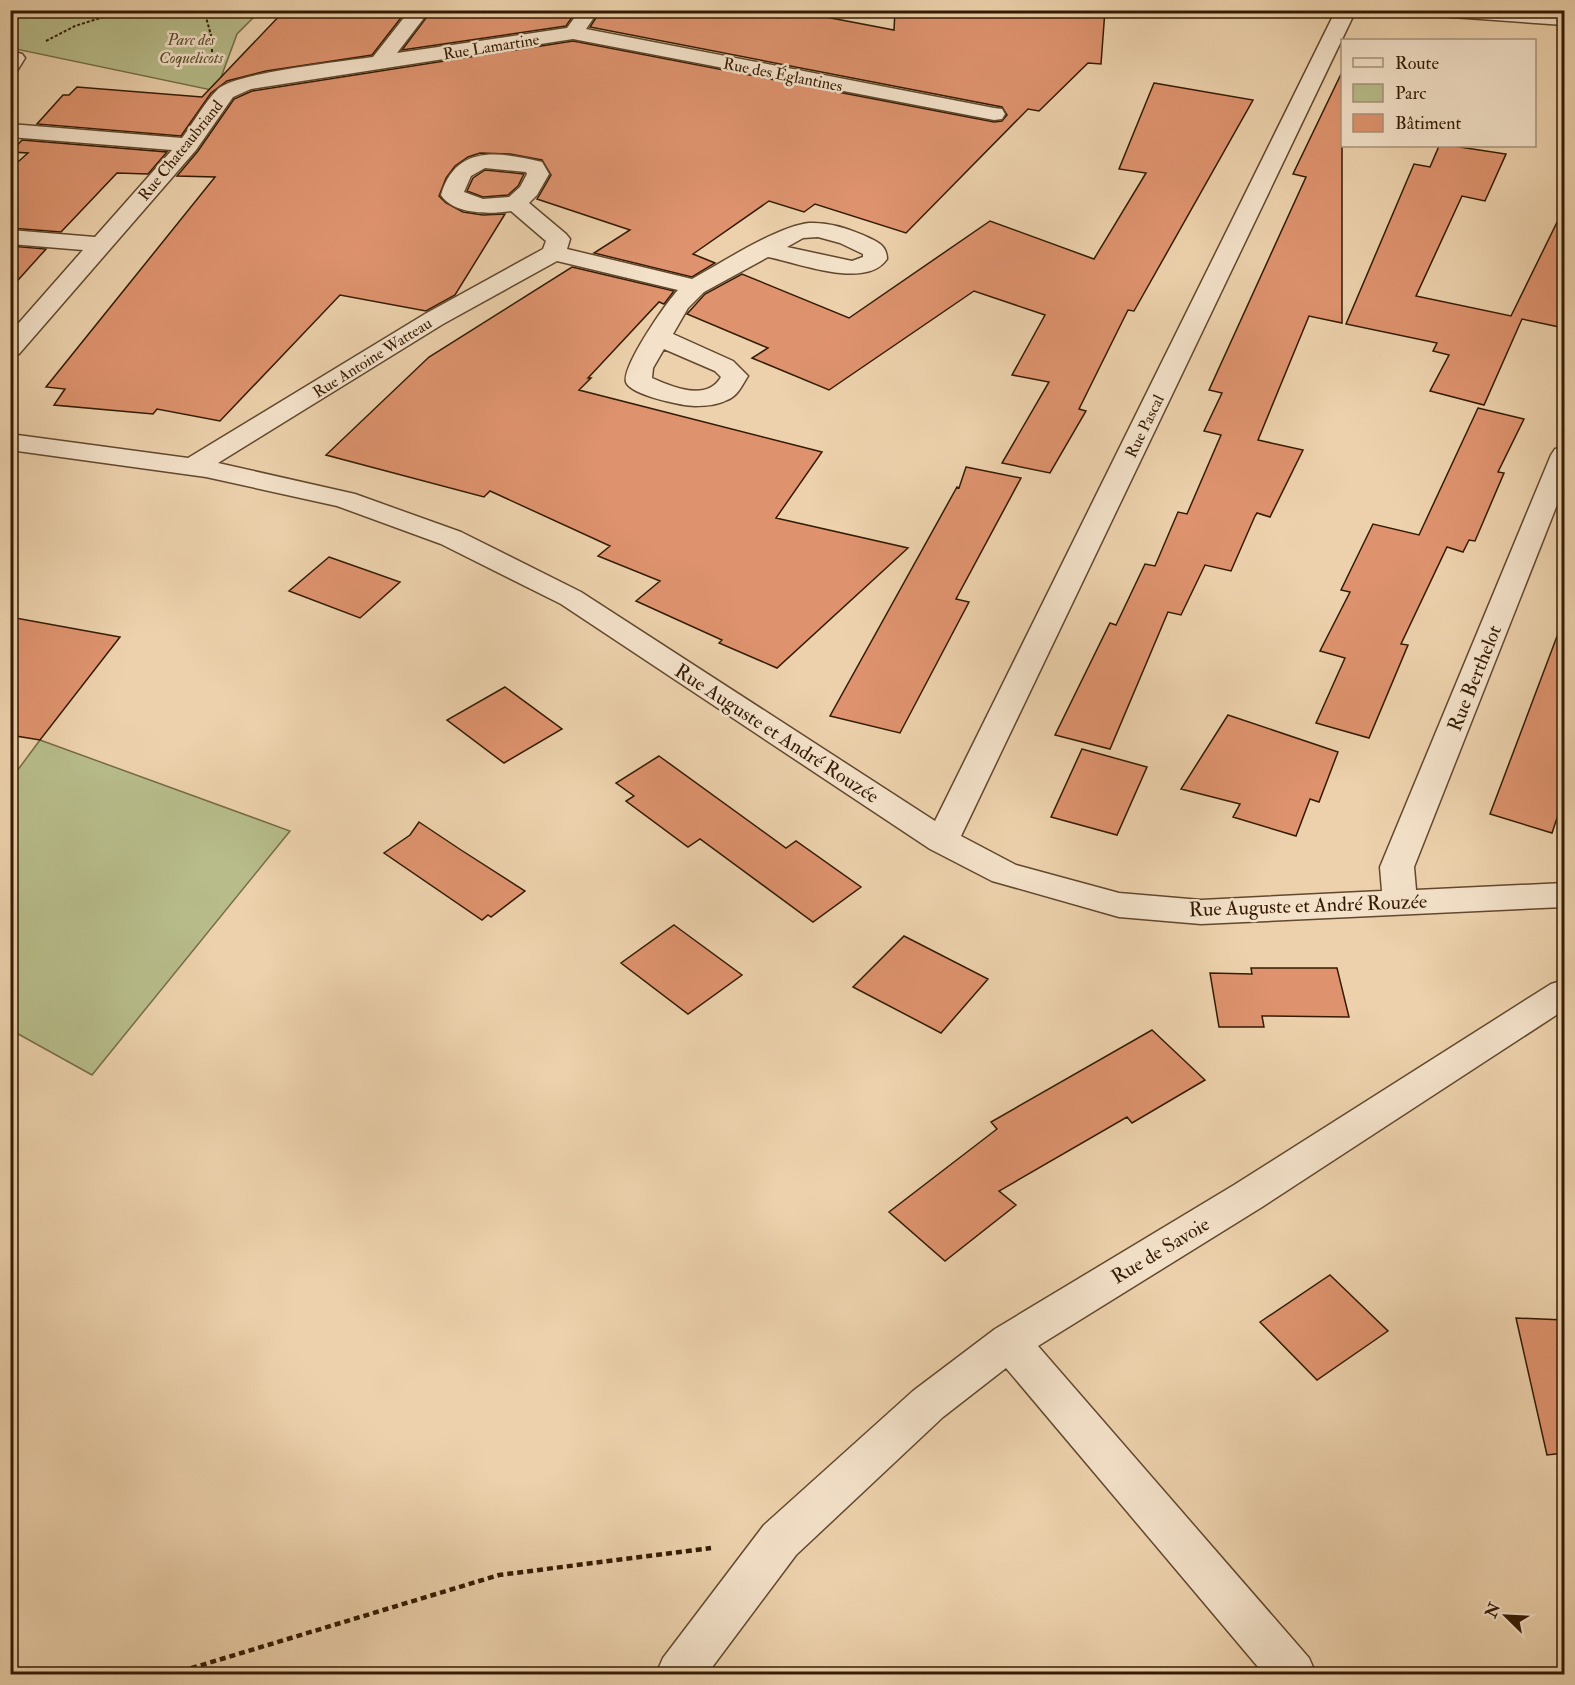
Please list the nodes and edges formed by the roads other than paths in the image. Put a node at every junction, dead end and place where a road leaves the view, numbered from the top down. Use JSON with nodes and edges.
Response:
{"nodes":[{"id":1,"x":421,"y":10,"type":"edge"},
{"id":2,"x":590,"y":10,"type":"edge"},
{"id":3,"x":1346,"y":10,"type":"edge"},
{"id":4,"x":1438,"y":10,"type":"edge"},
{"id":5,"x":1564,"y":19,"type":"edge"},
{"id":6,"x":573,"y":33,"type":"junction"},
{"id":7,"x":380,"y":62,"type":"junction"},
{"id":8,"x":994,"y":114,"type":"dead end"},
{"id":9,"x":10,"y":130,"type":"edge"},
{"id":10,"x":188,"y":145,"type":"junction"},
{"id":11,"x":516,"y":203,"type":"dead end"},
{"id":12,"x":10,"y":237,"type":"edge"},
{"id":13,"x":101,"y":245,"type":"junction"},
{"id":14,"x":765,"y":249,"type":"dead end"},
{"id":15,"x":554,"y":253,"type":"junction"},
{"id":16,"x":695,"y":287,"type":"junction"},
{"id":17,"x":659,"y":337,"type":"dead end"},
{"id":18,"x":10,"y":349,"type":"edge"},
{"id":19,"x":10,"y":442,"type":"edge"},
{"id":20,"x":1564,"y":455,"type":"edge"},
{"id":21,"x":194,"y":467,"type":"junction"},
{"id":22,"x":942,"y":841,"type":"junction"},
{"id":23,"x":1564,"y":895,"type":"edge"},
{"id":24,"x":1400,"y":902,"type":"junction"},
{"id":25,"x":1564,"y":993,"type":"edge"},
{"id":26,"x":1009,"y":1342,"type":"junction"},
{"id":27,"x":680,"y":1674,"type":"edge"},
{"id":28,"x":1293,"y":1674,"type":"edge"}],
"edges":[{"from":1,"to":7,"type":"street"},
{"from":2,"to":6,"type":"street"},
{"from":3,"to":22,"type":"street","name":"Rue Pascal"},
{"from":4,"to":5,"type":"street"},
{"from":6,"to":7,"type":"street","name":"Rue Lamartine"},
{"from":6,"to":8,"type":"street","name":"Rue des Églantines"},
{"from":7,"to":10,"type":"street","name":"Rue Chateaubriand"},
{"from":9,"to":10,"type":"street"},
{"from":10,"to":13,"type":"street","name":"Rue Chateaubriand"},
{"from":11,"to":15,"type":"street"},
{"from":12,"to":13,"type":"street"},
{"from":13,"to":18,"type":"street","name":"Rue Chateaubriand"},
{"from":14,"to":16,"type":"street"},
{"from":15,"to":16,"type":"street"},
{"from":15,"to":21,"type":"street","name":"Rue Antoine Watteau"},
{"from":16,"to":17,"type":"street"},
{"from":19,"to":21,"type":"street","name":"Rue Auguste et André Rouzée"},
{"from":20,"to":24,"type":"street","name":"Rue Berthelot"},
{"from":21,"to":22,"type":"street","name":"Rue Auguste et André Rouzée"},
{"from":22,"to":24,"type":"street","name":"Rue Auguste et André Rouzée"},
{"from":23,"to":24,"type":"street","name":"Rue Auguste et André Rouzée"},
{"from":25,"to":26,"type":"street","name":"Rue de Savoie"},
{"from":26,"to":27,"type":"street","name":"Rue de Savoie"},
{"from":26,"to":28,"type":"street"}]}
